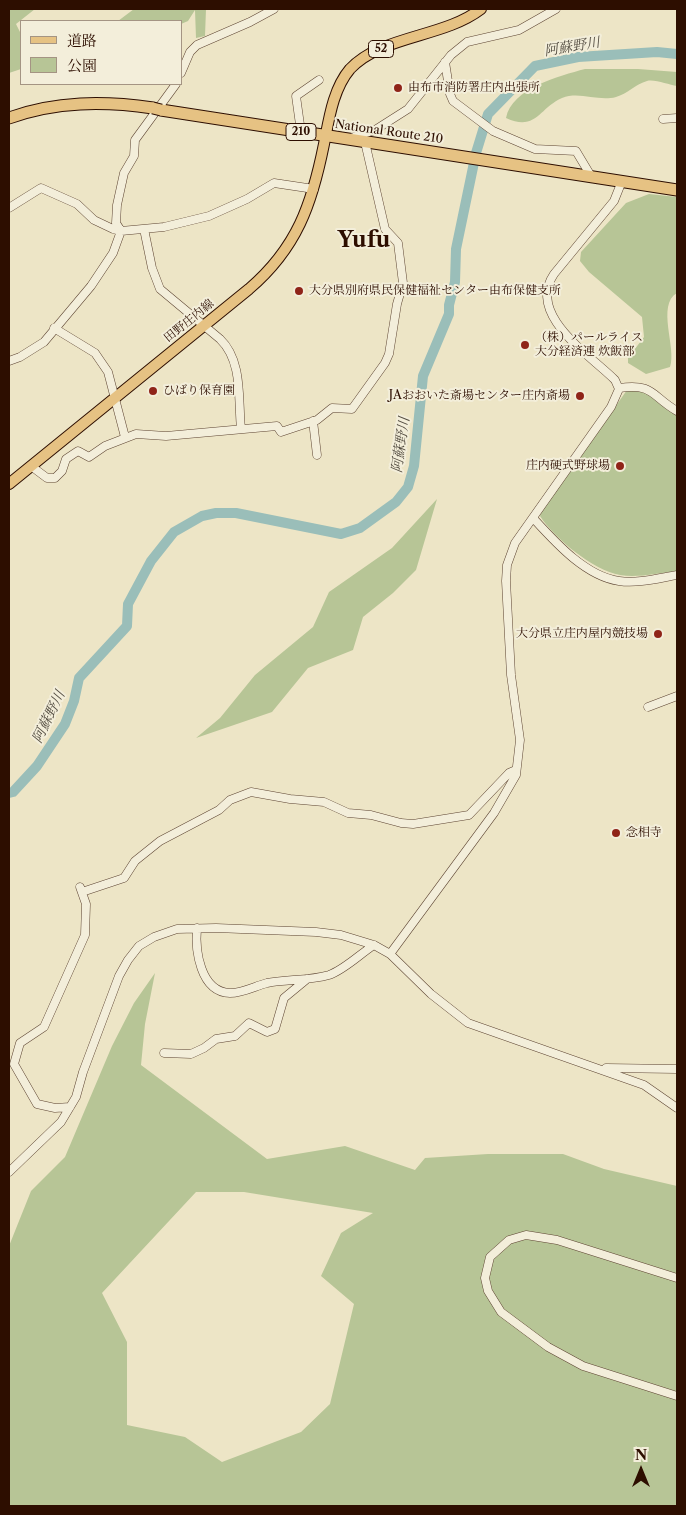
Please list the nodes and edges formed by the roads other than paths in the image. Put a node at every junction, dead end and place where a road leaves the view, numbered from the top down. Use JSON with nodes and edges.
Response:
{"nodes":[{"id":1,"x":274,"y":9,"type":"edge"},
{"id":2,"x":481,"y":9,"type":"edge"},
{"id":3,"x":556,"y":9,"type":"edge"},
{"id":4,"x":446,"y":62,"type":"junction"},
{"id":5,"x":182,"y":72,"type":"edge"},
{"id":6,"x":319,"y":80,"type":"dead end"},
{"id":7,"x":175,"y":85,"type":"edge"},
{"id":8,"x":9,"y":118,"type":"edge"},
{"id":9,"x":677,"y":118,"type":"edge"},
{"id":10,"x":663,"y":119,"type":"dead end"},
{"id":11,"x":301,"y":132,"type":"junction"},
{"id":12,"x":326,"y":136,"type":"junction"},
{"id":13,"x":346,"y":139,"type":"junction"},
{"id":14,"x":365,"y":142,"type":"junction"},
{"id":15,"x":591,"y":176,"type":"junction"},
{"id":16,"x":622,"y":181,"type":"junction"},
{"id":17,"x":314,"y":189,"type":"junction"},
{"id":18,"x":677,"y":190,"type":"edge"},
{"id":19,"x":9,"y":208,"type":"edge"},
{"id":20,"x":144,"y":229,"type":"junction"},
{"id":21,"x":121,"y":231,"type":"junction"},
{"id":22,"x":203,"y":325,"type":"junction"},
{"id":23,"x":54,"y":328,"type":"junction"},
{"id":24,"x":9,"y":360,"type":"edge"},
{"id":25,"x":619,"y":388,"type":"junction"},
{"id":26,"x":116,"y":398,"type":"junction"},
{"id":27,"x":677,"y":411,"type":"edge"},
{"id":28,"x":313,"y":421,"type":"junction"},
{"id":29,"x":240,"y":429,"type":"junction"},
{"id":30,"x":126,"y":436,"type":"junction"},
{"id":31,"x":317,"y":455,"type":"dead end"},
{"id":32,"x":31,"y":466,"type":"junction"},
{"id":33,"x":9,"y":484,"type":"edge"},
{"id":34,"x":533,"y":518,"type":"junction"},
{"id":35,"x":677,"y":575,"type":"edge"},
{"id":36,"x":677,"y":696,"type":"edge"},
{"id":37,"x":648,"y":707,"type":"dead end"},
{"id":38,"x":516,"y":770,"type":"junction"},
{"id":39,"x":197,"y":928,"type":"junction"},
{"id":40,"x":374,"y":945,"type":"junction"},
{"id":41,"x":390,"y":954,"type":"junction"},
{"id":42,"x":307,"y":980,"type":"junction"},
{"id":43,"x":164,"y":1053,"type":"dead end"},
{"id":44,"x":599,"y":1068,"type":"junction"},
{"id":45,"x":677,"y":1068,"type":"edge"},
{"id":46,"x":70,"y":1107,"type":"junction"},
{"id":47,"x":677,"y":1108,"type":"edge"},
{"id":48,"x":9,"y":1172,"type":"edge"},
{"id":49,"x":677,"y":1278,"type":"edge"},
{"id":50,"x":677,"y":1396,"type":"edge"}],
"edges":[{"from":1,"to":5,"type":"street"},
{"from":2,"to":12,"type":"main road","number":"52"},
{"from":3,"to":4,"type":"street"},
{"from":4,"to":13,"type":"street"},
{"from":4,"to":15,"type":"street"},
{"from":6,"to":11,"type":"street"},
{"from":7,"to":21,"type":"street"},
{"from":8,"to":11,"type":"highway","name":"National Route 210","number":"210"},
{"from":9,"to":10,"type":"street"},
{"from":11,"to":12,"type":"highway","name":"National Route 210","number":"210"},
{"from":12,"to":13,"type":"highway","name":"National Route 210","number":"210"},
{"from":12,"to":17,"type":"main road","name":"田野庄内線"},
{"from":13,"to":14,"type":"highway","name":"National Route 210","number":"210"},
{"from":14,"to":15,"type":"highway","name":"National Route 210","number":"210"},
{"from":14,"to":28,"type":"street"},
{"from":15,"to":16,"type":"highway","name":"National Route 210","number":"210"},
{"from":16,"to":18,"type":"highway","name":"National Route 210","number":"210"},
{"from":16,"to":25,"type":"street"},
{"from":17,"to":20,"type":"street"},
{"from":17,"to":22,"type":"main road","name":"田野庄内線"},
{"from":19,"to":21,"type":"street"},
{"from":20,"to":21,"type":"street"},
{"from":20,"to":22,"type":"street"},
{"from":21,"to":23,"type":"street"},
{"from":22,"to":26,"type":"main road","name":"田野庄内線"},
{"from":22,"to":29,"type":"street"},
{"from":23,"to":24,"type":"street"},
{"from":23,"to":26,"type":"street"},
{"from":25,"to":27,"type":"street"},
{"from":25,"to":34,"type":"street"},
{"from":26,"to":30,"type":"street"},
{"from":26,"to":32,"type":"main road","name":"田野庄内線"},
{"from":28,"to":29,"type":"street"},
{"from":28,"to":31,"type":"street"},
{"from":29,"to":30,"type":"street"},
{"from":30,"to":32,"type":"street"},
{"from":32,"to":33,"type":"main road","name":"田野庄内線"},
{"from":34,"to":35,"type":"street"},
{"from":34,"to":38,"type":"street"},
{"from":36,"to":37,"type":"street"},
{"from":38,"to":41,"type":"street"},
{"from":38,"to":46,"type":"street"},
{"from":39,"to":40,"type":"street"},
{"from":39,"to":42,"type":"street"},
{"from":39,"to":46,"type":"street"},
{"from":40,"to":41,"type":"street"},
{"from":40,"to":42,"type":"street"},
{"from":41,"to":44,"type":"street"},
{"from":42,"to":43,"type":"street"},
{"from":44,"to":45,"type":"street"},
{"from":44,"to":47,"type":"street"},
{"from":46,"to":48,"type":"street"},
{"from":49,"to":50,"type":"street"}]}
